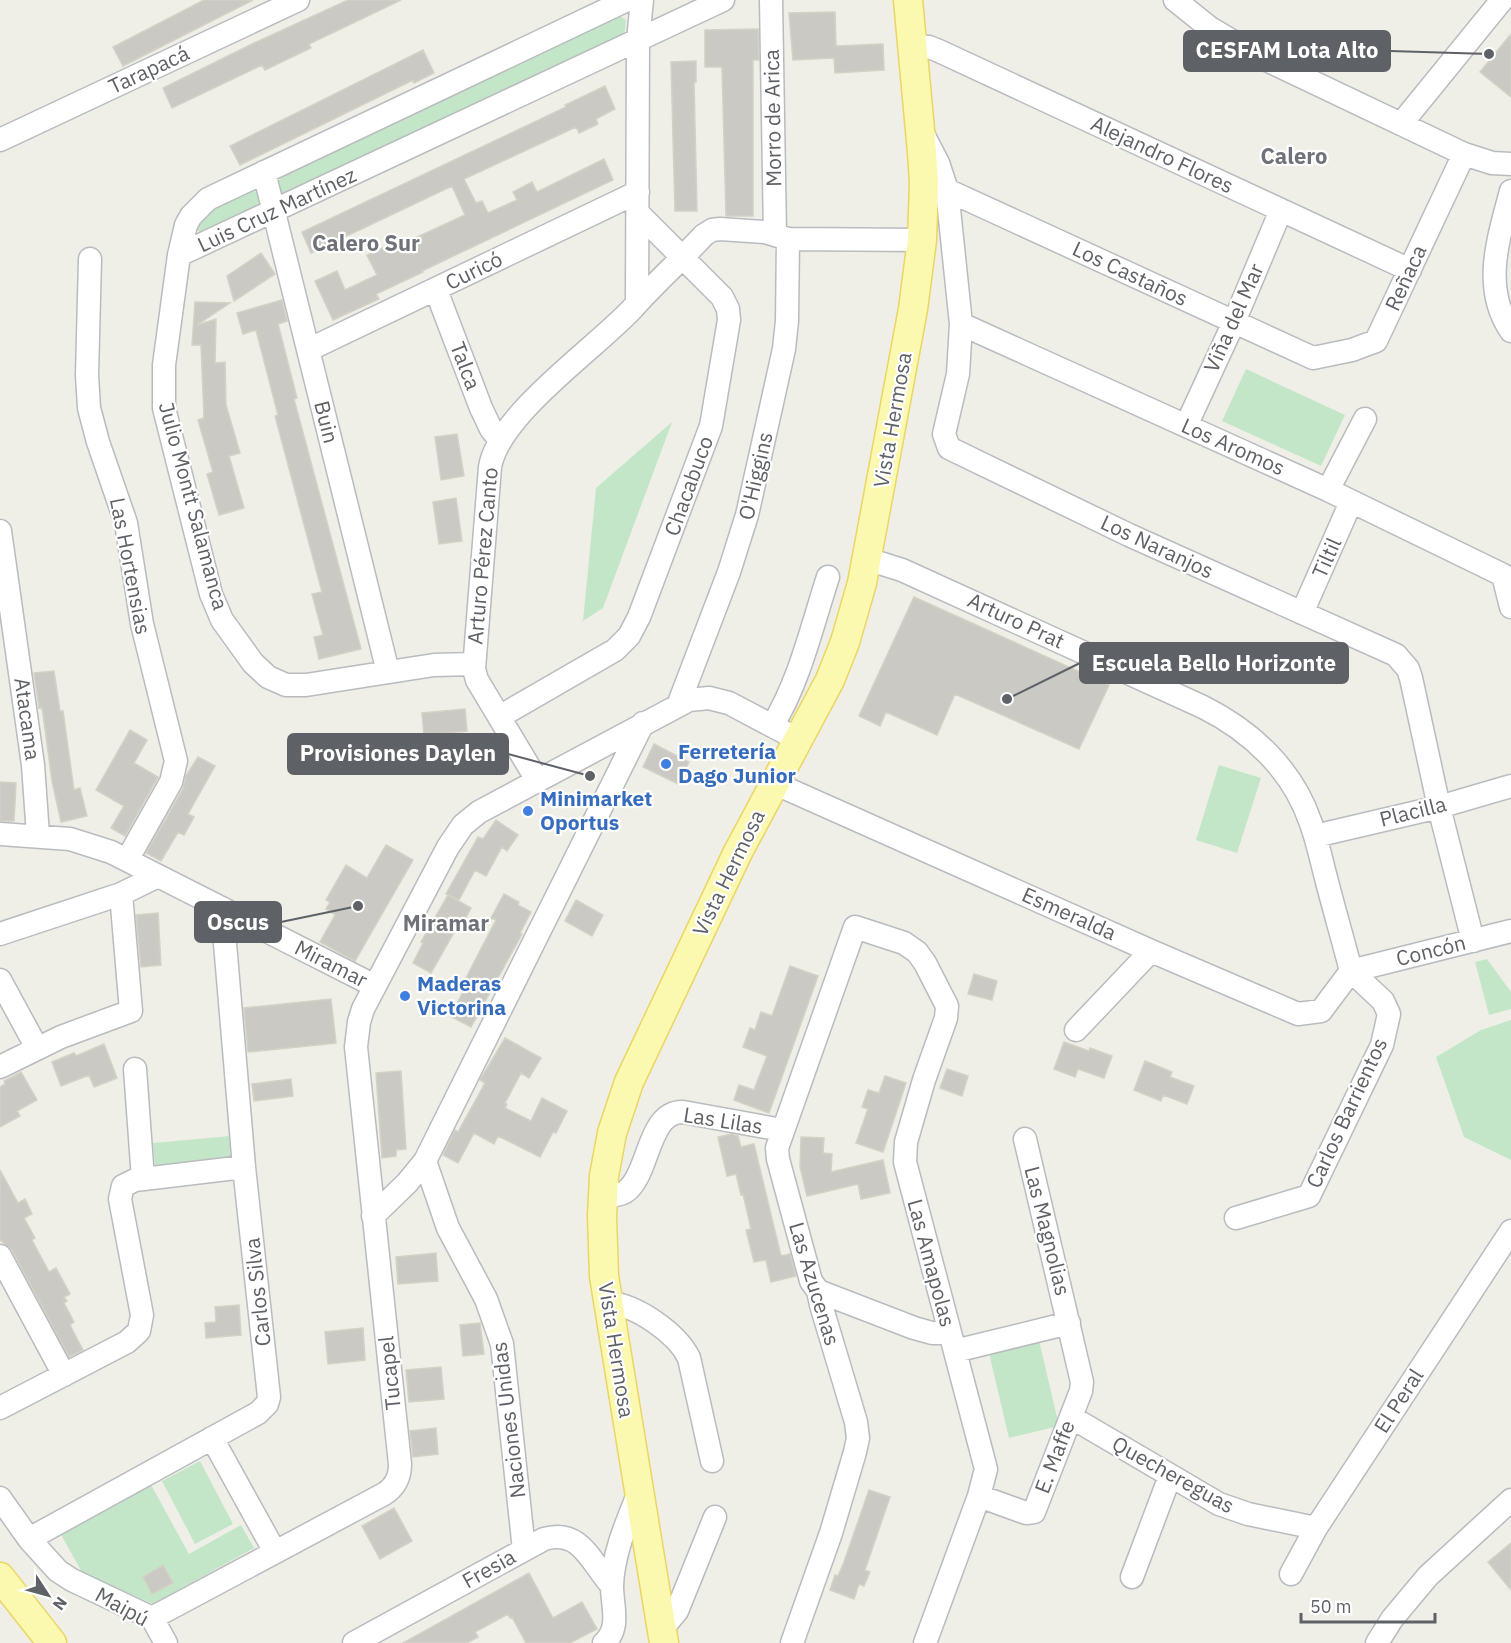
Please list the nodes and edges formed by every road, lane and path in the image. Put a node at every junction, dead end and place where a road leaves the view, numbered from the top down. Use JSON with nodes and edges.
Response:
{"nodes":[{"id":1,"x":298,"y":0,"type":"edge"},
{"id":2,"x":627,"y":0,"type":"edge"},
{"id":3,"x":642,"y":0,"type":"edge"},
{"id":4,"x":723,"y":0,"type":"edge"},
{"id":5,"x":771,"y":0,"type":"edge"},
{"id":6,"x":908,"y":0,"type":"edge"},
{"id":7,"x":1175,"y":0,"type":"edge"},
{"id":8,"x":1502,"y":0,"type":"edge"},
{"id":9,"x":638,"y":40,"type":"junction"},
{"id":10,"x":912,"y":46,"type":"junction"},
{"id":11,"x":1401,"y":124,"type":"junction"},
{"id":12,"x":920,"y":129,"type":"junction"},
{"id":13,"x":0,"y":140,"type":"edge"},
{"id":14,"x":1464,"y":154,"type":"junction"},
{"id":15,"x":1511,"y":164,"type":"edge"},
{"id":16,"x":264,"y":172,"type":"junction"},
{"id":17,"x":947,"y":190,"type":"junction"},
{"id":18,"x":1511,"y":191,"type":"edge"},
{"id":19,"x":638,"y":202,"type":"junction"},
{"id":20,"x":1281,"y":210,"type":"junction"},
{"id":21,"x":274,"y":211,"type":"junction"},
{"id":22,"x":782,"y":237,"type":"junction"},
{"id":23,"x":922,"y":240,"type":"junction"},
{"id":24,"x":179,"y":255,"type":"junction"},
{"id":25,"x":683,"y":257,"type":"junction"},
{"id":26,"x":90,"y":259,"type":"dead end"},
{"id":27,"x":1410,"y":270,"type":"junction"},
{"id":28,"x":436,"y":290,"type":"junction"},
{"id":29,"x":637,"y":302,"type":"junction"},
{"id":30,"x":1234,"y":322,"type":"junction"},
{"id":31,"x":962,"y":324,"type":"junction"},
{"id":32,"x":1511,"y":331,"type":"edge"},
{"id":33,"x":309,"y":350,"type":"junction"},
{"id":34,"x":1313,"y":358,"type":"joint"},
{"id":35,"x":1365,"y":419,"type":"dead end"},
{"id":36,"x":1186,"y":426,"type":"junction"},
{"id":37,"x":500,"y":440,"type":"junction"},
{"id":38,"x":1328,"y":490,"type":"junction"},
{"id":39,"x":1351,"y":502,"type":"junction"},
{"id":40,"x":0,"y":531,"type":"edge"},
{"id":41,"x":867,"y":559,"type":"junction"},
{"id":42,"x":828,"y":577,"type":"dead end"},
{"id":43,"x":1507,"y":577,"type":"edge"},
{"id":44,"x":1511,"y":607,"type":"edge"},
{"id":45,"x":1302,"y":613,"type":"junction"},
{"id":46,"x":473,"y":664,"type":"junction"},
{"id":47,"x":388,"y":672,"type":"junction"},
{"id":48,"x":679,"y":704,"type":"junction"},
{"id":49,"x":499,"y":717,"type":"junction"},
{"id":50,"x":643,"y":723,"type":"junction"},
{"id":51,"x":772,"y":726,"type":"junction"},
{"id":52,"x":799,"y":740,"type":"junction"},
{"id":53,"x":537,"y":780,"type":"junction"},
{"id":54,"x":774,"y":783,"type":"junction"},
{"id":55,"x":1511,"y":786,"type":"edge"},
{"id":56,"x":1439,"y":807,"type":"junction"},
{"id":57,"x":0,"y":834,"type":"edge"},
{"id":58,"x":38,"y":836,"type":"junction"},
{"id":59,"x":1315,"y":836,"type":"junction"},
{"id":60,"x":127,"y":860,"type":"junction"},
{"id":61,"x":158,"y":876,"type":"junction"},
{"id":62,"x":121,"y":894,"type":"junction"},
{"id":63,"x":222,"y":908,"type":"junction"},
{"id":64,"x":855,"y":927,"type":"joint"},
{"id":65,"x":1511,"y":931,"type":"edge"},
{"id":66,"x":0,"y":934,"type":"edge"},
{"id":67,"x":1473,"y":940,"type":"junction"},
{"id":68,"x":1150,"y":951,"type":"junction"},
{"id":69,"x":1351,"y":971,"type":"junction"},
{"id":70,"x":0,"y":980,"type":"edge"},
{"id":71,"x":375,"y":986,"type":"junction"},
{"id":72,"x":1076,"y":1030,"type":"dead end"},
{"id":73,"x":37,"y":1048,"type":"junction"},
{"id":74,"x":0,"y":1067,"type":"edge"},
{"id":75,"x":135,"y":1069,"type":"dead end"},
{"id":76,"x":782,"y":1130,"type":"junction"},
{"id":77,"x":1024,"y":1139,"type":"dead end"},
{"id":78,"x":425,"y":1161,"type":"junction"},
{"id":79,"x":244,"y":1167,"type":"junction"},
{"id":80,"x":143,"y":1179,"type":"junction"},
{"id":81,"x":602,"y":1197,"type":"junction"},
{"id":82,"x":374,"y":1216,"type":"junction"},
{"id":83,"x":1236,"y":1218,"type":"dead end"},
{"id":84,"x":1511,"y":1231,"type":"edge"},
{"id":85,"x":0,"y":1256,"type":"edge"},
{"id":86,"x":818,"y":1291,"type":"junction"},
{"id":87,"x":608,"y":1303,"type":"junction"},
{"id":88,"x":1069,"y":1323,"type":"junction"},
{"id":89,"x":952,"y":1342,"type":"junction"},
{"id":90,"x":64,"y":1375,"type":"junction"},
{"id":91,"x":1082,"y":1382,"type":"joint"},
{"id":92,"x":0,"y":1408,"type":"edge"},
{"id":93,"x":1071,"y":1417,"type":"junction"},
{"id":94,"x":212,"y":1438,"type":"junction"},
{"id":95,"x":712,"y":1461,"type":"dead end"},
{"id":96,"x":1170,"y":1476,"type":"junction"},
{"id":97,"x":639,"y":1492,"type":"junction"},
{"id":98,"x":979,"y":1496,"type":"junction"},
{"id":99,"x":0,"y":1498,"type":"edge"},
{"id":100,"x":1508,"y":1508,"type":"edge"},
{"id":101,"x":715,"y":1517,"type":"dead end"},
{"id":102,"x":1316,"y":1528,"type":"junction"},
{"id":103,"x":29,"y":1539,"type":"junction"},
{"id":104,"x":524,"y":1550,"type":"junction"},
{"id":105,"x":275,"y":1552,"type":"junction"},
{"id":106,"x":1291,"y":1574,"type":"dead end"},
{"id":107,"x":0,"y":1577,"type":"edge"},
{"id":108,"x":1132,"y":1577,"type":"dead end"},
{"id":109,"x":612,"y":1586,"type":"junction"},
{"id":110,"x":152,"y":1618,"type":"junction"},
{"id":111,"x":663,"y":1636,"type":"edge"},
{"id":112,"x":52,"y":1643,"type":"edge"},
{"id":113,"x":165,"y":1643,"type":"edge"},
{"id":114,"x":354,"y":1643,"type":"edge"},
{"id":115,"x":604,"y":1643,"type":"edge"},
{"id":116,"x":792,"y":1643,"type":"edge"},
{"id":117,"x":925,"y":1643,"type":"edge"},
{"id":118,"x":1377,"y":1643,"type":"edge"}],
"edges":[{"from":1,"to":13,"type":"street","name":"Tarapacá"},
{"from":2,"to":16,"type":"street","name":"Luis Cruz Martínez"},
{"from":3,"to":9,"type":"street"},
{"from":4,"to":9,"type":"street","name":"Luis Cruz Martínez"},
{"from":5,"to":22,"type":"street","name":"Morro de Arica"},
{"from":6,"to":10,"type":"main road","name":"Vista Hermosa"},
{"from":7,"to":11,"type":"street"},
{"from":8,"to":11,"type":"street"},
{"from":9,"to":19,"type":"street"},
{"from":9,"to":21,"type":"street","name":"Luis Cruz Martínez"},
{"from":10,"to":12,"type":"main road","name":"Vista Hermosa"},
{"from":10,"to":20,"type":"street","name":"Alejandro Flores"},
{"from":11,"to":14,"type":"street"},
{"from":12,"to":17,"type":"street","name":"Los Naranjos"},
{"from":12,"to":23,"type":"main road","name":"Vista Hermosa"},
{"from":14,"to":15,"type":"street"},
{"from":14,"to":27,"type":"street","name":"Reñaca"},
{"from":16,"to":21,"type":"street","name":"Buin"},
{"from":16,"to":24,"type":"street","name":"Luis Cruz Martínez"},
{"from":17,"to":30,"type":"street","name":"Los Castaños"},
{"from":17,"to":31,"type":"street","name":"Los Naranjos"},
{"from":18,"to":32,"type":"street"},
{"from":19,"to":25,"type":"street","name":"Chacabuco"},
{"from":19,"to":28,"type":"street","name":"Curicó"},
{"from":19,"to":29,"type":"street"},
{"from":20,"to":27,"type":"street","name":"Alejandro Flores"},
{"from":20,"to":30,"type":"street","name":"Viña del Mar"},
{"from":21,"to":24,"type":"street","name":"Luis Cruz Martínez"},
{"from":21,"to":33,"type":"street","name":"Buin"},
{"from":22,"to":23,"type":"street","name":"Arturo Pérez Canto"},
{"from":22,"to":25,"type":"street","name":"Arturo Pérez Canto"},
{"from":22,"to":48,"type":"street","name":"O'Higgins"},
{"from":23,"to":41,"type":"main road","name":"Vista Hermosa"},
{"from":24,"to":47,"type":"street","name":"Julio Montt Salamanca"},
{"from":25,"to":29,"type":"street","name":"Arturo Pérez Canto"},
{"from":25,"to":49,"type":"street","name":"Chacabuco"},
{"from":26,"to":60,"type":"street","name":"Las Hortensias"},
{"from":27,"to":34,"type":"street","name":"Reñaca"},
{"from":28,"to":33,"type":"street","name":"Curicó"},
{"from":28,"to":37,"type":"street","name":"Talca"},
{"from":29,"to":37,"type":"street","name":"Arturo Pérez Canto"},
{"from":30,"to":34,"type":"street","name":"Los Castaños"},
{"from":30,"to":36,"type":"street","name":"Viña del Mar"},
{"from":31,"to":36,"type":"street","name":"Los Aromos"},
{"from":31,"to":45,"type":"street","name":"Los Naranjos"},
{"from":33,"to":47,"type":"street","name":"Buin"},
{"from":35,"to":38,"type":"street"},
{"from":36,"to":38,"type":"street","name":"Los Aromos"},
{"from":37,"to":46,"type":"street","name":"Arturo Pérez Canto"},
{"from":38,"to":39,"type":"street","name":"Los Aromos"},
{"from":39,"to":43,"type":"street","name":"Los Aromos"},
{"from":39,"to":45,"type":"street","name":"Tiltil"},
{"from":40,"to":58,"type":"street","name":"Atacama"},
{"from":41,"to":52,"type":"main road","name":"Vista Hermosa"},
{"from":41,"to":59,"type":"street","name":"Arturo Prat"},
{"from":42,"to":51,"type":"street"},
{"from":43,"to":44,"type":"street","name":"Los Aromos"},
{"from":45,"to":56,"type":"street","name":"Los Naranjos"},
{"from":46,"to":47,"type":"street","name":"Julio Montt Salamanca"},
{"from":46,"to":49,"type":"street","name":"Arturo Pérez Canto"},
{"from":48,"to":50,"type":"street","name":"Miramar"},
{"from":48,"to":51,"type":"street","name":"Miramar"},
{"from":49,"to":53,"type":"street","name":"Arturo Pérez Canto"},
{"from":50,"to":53,"type":"street","name":"Miramar"},
{"from":50,"to":78,"type":"street"},
{"from":51,"to":52,"type":"street","name":"Miramar"},
{"from":52,"to":54,"type":"main road","name":"Vista Hermosa"},
{"from":53,"to":71,"type":"street","name":"Miramar"},
{"from":54,"to":68,"type":"street","name":"Esmeralda"},
{"from":54,"to":81,"type":"main road","name":"Vista Hermosa"},
{"from":55,"to":56,"type":"street","name":"Placilla"},
{"from":56,"to":59,"type":"street","name":"Placilla"},
{"from":56,"to":67,"type":"street","name":"Los Naranjos"},
{"from":57,"to":58,"type":"street","name":"Miramar"},
{"from":58,"to":60,"type":"street","name":"Miramar"},
{"from":59,"to":69,"type":"street","name":"Arturo Prat"},
{"from":60,"to":61,"type":"street","name":"Miramar"},
{"from":61,"to":62,"type":"street"},
{"from":61,"to":63,"type":"street","name":"Miramar"},
{"from":62,"to":66,"type":"street"},
{"from":62,"to":73,"type":"street"},
{"from":63,"to":71,"type":"street","name":"Miramar"},
{"from":63,"to":79,"type":"street","name":"Carlos Silva"},
{"from":64,"to":76,"type":"street","name":"Las Azucenas"},
{"from":64,"to":89,"type":"street","name":"Las Amapolas"},
{"from":65,"to":67,"type":"street","name":"Concón"},
{"from":67,"to":69,"type":"street","name":"Concón"},
{"from":68,"to":69,"type":"street","name":"Esmeralda"},
{"from":68,"to":72,"type":"street"},
{"from":69,"to":83,"type":"street","name":"Carlos Barrientos"},
{"from":70,"to":73,"type":"street"},
{"from":71,"to":82,"type":"street","name":"Tucapel"},
{"from":73,"to":74,"type":"street"},
{"from":75,"to":80,"type":"street"},
{"from":76,"to":81,"type":"street","name":"Las Lilas"},
{"from":76,"to":86,"type":"street","name":"Las Azucenas"},
{"from":77,"to":88,"type":"street","name":"Las Magnolias"},
{"from":78,"to":82,"type":"street"},
{"from":78,"to":104,"type":"street","name":"Naciones Unidas"},
{"from":79,"to":80,"type":"street"},
{"from":79,"to":94,"type":"street","name":"Carlos Silva"},
{"from":80,"to":90,"type":"street"},
{"from":81,"to":87,"type":"main road","name":"Vista Hermosa"},
{"from":82,"to":105,"type":"street","name":"Tucapel"},
{"from":84,"to":102,"type":"street","name":"El Peral"},
{"from":85,"to":90,"type":"street"},
{"from":86,"to":89,"type":"street","name":"Las Magnolias"},
{"from":86,"to":116,"type":"street","name":"Las Azucenas"},
{"from":87,"to":95,"type":"street"},
{"from":87,"to":97,"type":"main road","name":"Vista Hermosa"},
{"from":88,"to":89,"type":"street","name":"Las Magnolias"},
{"from":88,"to":91,"type":"street","name":"Las Magnolias"},
{"from":89,"to":98,"type":"street","name":"Las Amapolas"},
{"from":90,"to":92,"type":"street"},
{"from":91,"to":93,"type":"street","name":"E. Maffe"},
{"from":93,"to":96,"type":"street","name":"Quechereguas"},
{"from":93,"to":98,"type":"street","name":"E. Maffe"},
{"from":94,"to":103,"type":"street","name":"Carlos Silva"},
{"from":94,"to":105,"type":"street"},
{"from":96,"to":102,"type":"street","name":"Quechereguas"},
{"from":96,"to":108,"type":"street"},
{"from":97,"to":109,"type":"street"},
{"from":97,"to":111,"type":"main road","name":"Vista Hermosa"},
{"from":98,"to":117,"type":"street","name":"Las Amapolas"},
{"from":99,"to":103,"type":"street","name":"Maipú"},
{"from":100,"to":118,"type":"street"},
{"from":101,"to":111,"type":"street"},
{"from":102,"to":106,"type":"street","name":"El Peral"},
{"from":103,"to":110,"type":"street","name":"Maipú"},
{"from":104,"to":109,"type":"street","name":"Fresia"},
{"from":104,"to":114,"type":"street","name":"Fresia"},
{"from":105,"to":110,"type":"street","name":"Tucapel"},
{"from":107,"to":112,"type":"main road"},
{"from":109,"to":115,"type":"street"},
{"from":110,"to":113,"type":"street","name":"Maipú"}]}
